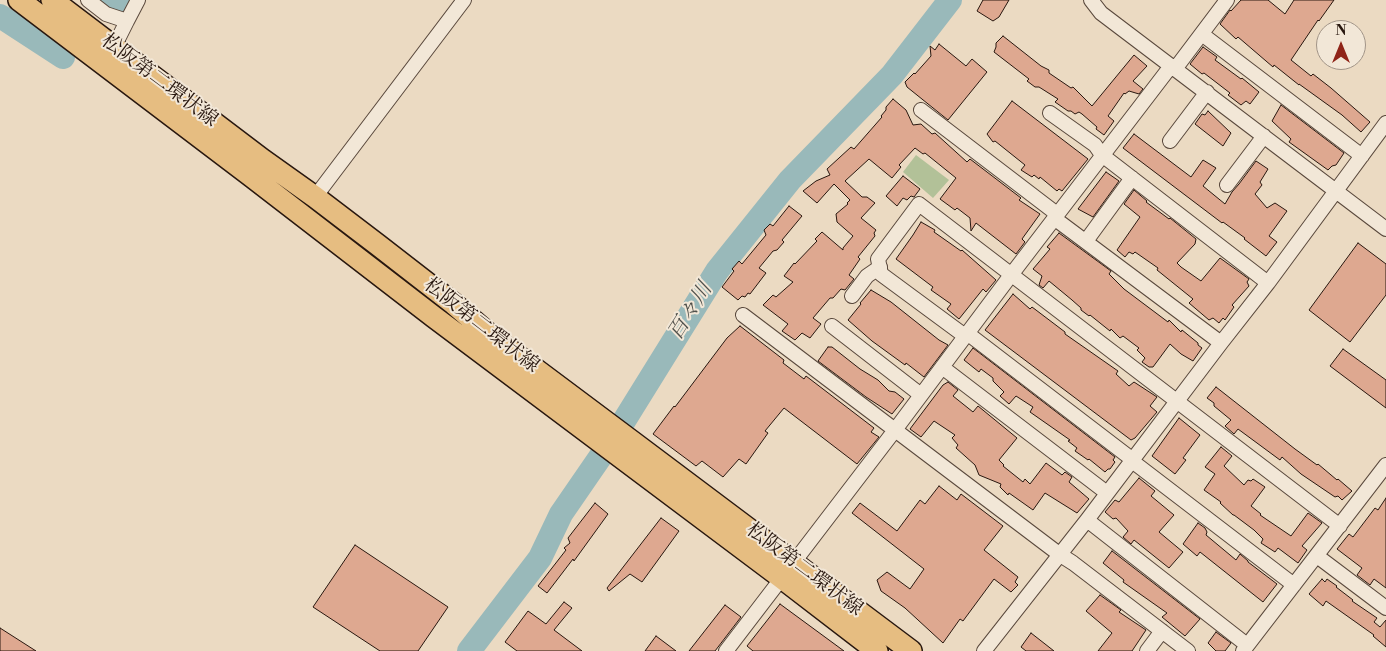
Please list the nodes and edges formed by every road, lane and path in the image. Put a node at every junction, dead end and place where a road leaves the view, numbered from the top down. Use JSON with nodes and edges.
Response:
{"nodes":[{"id":1,"x":19,"y":0,"type":"edge"},
{"id":2,"x":52,"y":0,"type":"edge"},
{"id":3,"x":88,"y":0,"type":"edge"},
{"id":4,"x":138,"y":0,"type":"edge"},
{"id":5,"x":464,"y":0,"type":"edge"},
{"id":6,"x":1091,"y":0,"type":"edge"},
{"id":7,"x":1227,"y":0,"type":"edge"},
{"id":8,"x":127,"y":21,"type":"junction"},
{"id":9,"x":1207,"y":38,"type":"dead end"},
{"id":10,"x":114,"y":47,"type":"junction"},
{"id":11,"x":1173,"y":67,"type":"junction"},
{"id":12,"x":1206,"y":92,"type":"junction"},
{"id":13,"x":920,"y":110,"type":"dead end"},
{"id":14,"x":1050,"y":113,"type":"dead end"},
{"id":15,"x":1386,"y":123,"type":"edge"},
{"id":16,"x":1264,"y":136,"type":"junction"},
{"id":17,"x":1170,"y":141,"type":"dead end"},
{"id":18,"x":1102,"y":155,"type":"junction"},
{"id":19,"x":1362,"y":156,"type":"junction"},
{"id":20,"x":1132,"y":178,"type":"junction"},
{"id":21,"x":1227,"y":185,"type":"dead end"},
{"id":22,"x":1337,"y":190,"type":"junction"},
{"id":23,"x":315,"y":197,"type":"junction"},
{"id":24,"x":1056,"y":216,"type":"junction"},
{"id":25,"x":1386,"y":229,"type":"edge"},
{"id":26,"x":1086,"y":241,"type":"junction"},
{"id":27,"x":880,"y":267,"type":"junction"},
{"id":28,"x":1010,"y":275,"type":"junction"},
{"id":29,"x":1268,"y":283,"type":"junction"},
{"id":30,"x":852,"y":296,"type":"dead end"},
{"id":31,"x":743,"y":315,"type":"dead end"},
{"id":32,"x":832,"y":326,"type":"dead end"},
{"id":33,"x":966,"y":335,"type":"junction"},
{"id":34,"x":1221,"y":343,"type":"junction"},
{"id":35,"x":942,"y":367,"type":"junction"},
{"id":36,"x":922,"y":394,"type":"junction"},
{"id":37,"x":1176,"y":401,"type":"junction"},
{"id":38,"x":595,"y":426,"type":"junction"},
{"id":39,"x":895,"y":430,"type":"junction"},
{"id":40,"x":1132,"y":460,"type":"junction"},
{"id":41,"x":1386,"y":465,"type":"edge"},
{"id":42,"x":1107,"y":493,"type":"junction"},
{"id":43,"x":1087,"y":520,"type":"junction"},
{"id":44,"x":1340,"y":526,"type":"junction"},
{"id":45,"x":1059,"y":554,"type":"junction"},
{"id":46,"x":1317,"y":556,"type":"junction"},
{"id":47,"x":788,"y":570,"type":"junction"},
{"id":48,"x":1294,"y":585,"type":"junction"},
{"id":49,"x":1386,"y":608,"type":"edge"},
{"id":50,"x":1162,"y":631,"type":"junction"},
{"id":51,"x":1245,"y":648,"type":"edge"},
{"id":52,"x":726,"y":651,"type":"edge"},
{"id":53,"x":877,"y":651,"type":"edge"},
{"id":54,"x":911,"y":651,"type":"edge"},
{"id":55,"x":984,"y":651,"type":"edge"},
{"id":56,"x":1147,"y":651,"type":"edge"},
{"id":57,"x":1188,"y":651,"type":"edge"}],
"edges":[{"from":1,"to":38,"type":"main road","name":"松阪第二環状線"},
{"from":2,"to":10,"type":"main road","name":"松阪第二環状線"},
{"from":3,"to":8,"type":"street"},
{"from":4,"to":8,"type":"street"},
{"from":5,"to":23,"type":"street"},
{"from":6,"to":11,"type":"street"},
{"from":7,"to":11,"type":"street"},
{"from":8,"to":10,"type":"street"},
{"from":9,"to":19,"type":"street"},
{"from":10,"to":23,"type":"main road","name":"松阪第二環状線"},
{"from":11,"to":12,"type":"street"},
{"from":11,"to":18,"type":"street"},
{"from":12,"to":16,"type":"street"},
{"from":12,"to":17,"type":"street"},
{"from":13,"to":24,"type":"street"},
{"from":14,"to":18,"type":"street"},
{"from":15,"to":19,"type":"street"},
{"from":16,"to":21,"type":"street"},
{"from":16,"to":22,"type":"street"},
{"from":18,"to":20,"type":"street"},
{"from":18,"to":24,"type":"street"},
{"from":19,"to":22,"type":"street"},
{"from":20,"to":26,"type":"street"},
{"from":20,"to":29,"type":"street"},
{"from":22,"to":25,"type":"street"},
{"from":22,"to":29,"type":"street"},
{"from":23,"to":38,"type":"main road","name":"松阪第二環状線"},
{"from":24,"to":26,"type":"street"},
{"from":24,"to":28,"type":"street"},
{"from":26,"to":34,"type":"street"},
{"from":27,"to":28,"type":"street"},
{"from":27,"to":30,"type":"street"},
{"from":27,"to":33,"type":"street"},
{"from":28,"to":33,"type":"street"},
{"from":28,"to":37,"type":"street"},
{"from":29,"to":34,"type":"street"},
{"from":31,"to":39,"type":"street"},
{"from":32,"to":36,"type":"street"},
{"from":33,"to":35,"type":"street"},
{"from":33,"to":40,"type":"street"},
{"from":34,"to":37,"type":"street"},
{"from":35,"to":36,"type":"street"},
{"from":35,"to":42,"type":"street"},
{"from":36,"to":39,"type":"street"},
{"from":37,"to":40,"type":"street"},
{"from":37,"to":44,"type":"street"},
{"from":38,"to":47,"type":"main road","name":"松阪第二環状線"},
{"from":39,"to":45,"type":"street"},
{"from":39,"to":47,"type":"street"},
{"from":40,"to":42,"type":"street"},
{"from":40,"to":48,"type":"street"},
{"from":41,"to":44,"type":"street"},
{"from":42,"to":43,"type":"street"},
{"from":43,"to":45,"type":"street"},
{"from":43,"to":51,"type":"street"},
{"from":44,"to":46,"type":"street"},
{"from":45,"to":50,"type":"street"},
{"from":45,"to":55,"type":"street"},
{"from":46,"to":48,"type":"street"},
{"from":46,"to":49,"type":"street"},
{"from":47,"to":52,"type":"street"},
{"from":47,"to":53,"type":"main road","name":"松阪第二環状線"},
{"from":47,"to":54,"type":"main road","name":"松阪第二環状線"},
{"from":48,"to":51,"type":"street"},
{"from":50,"to":56,"type":"street"},
{"from":50,"to":57,"type":"street"}]}
